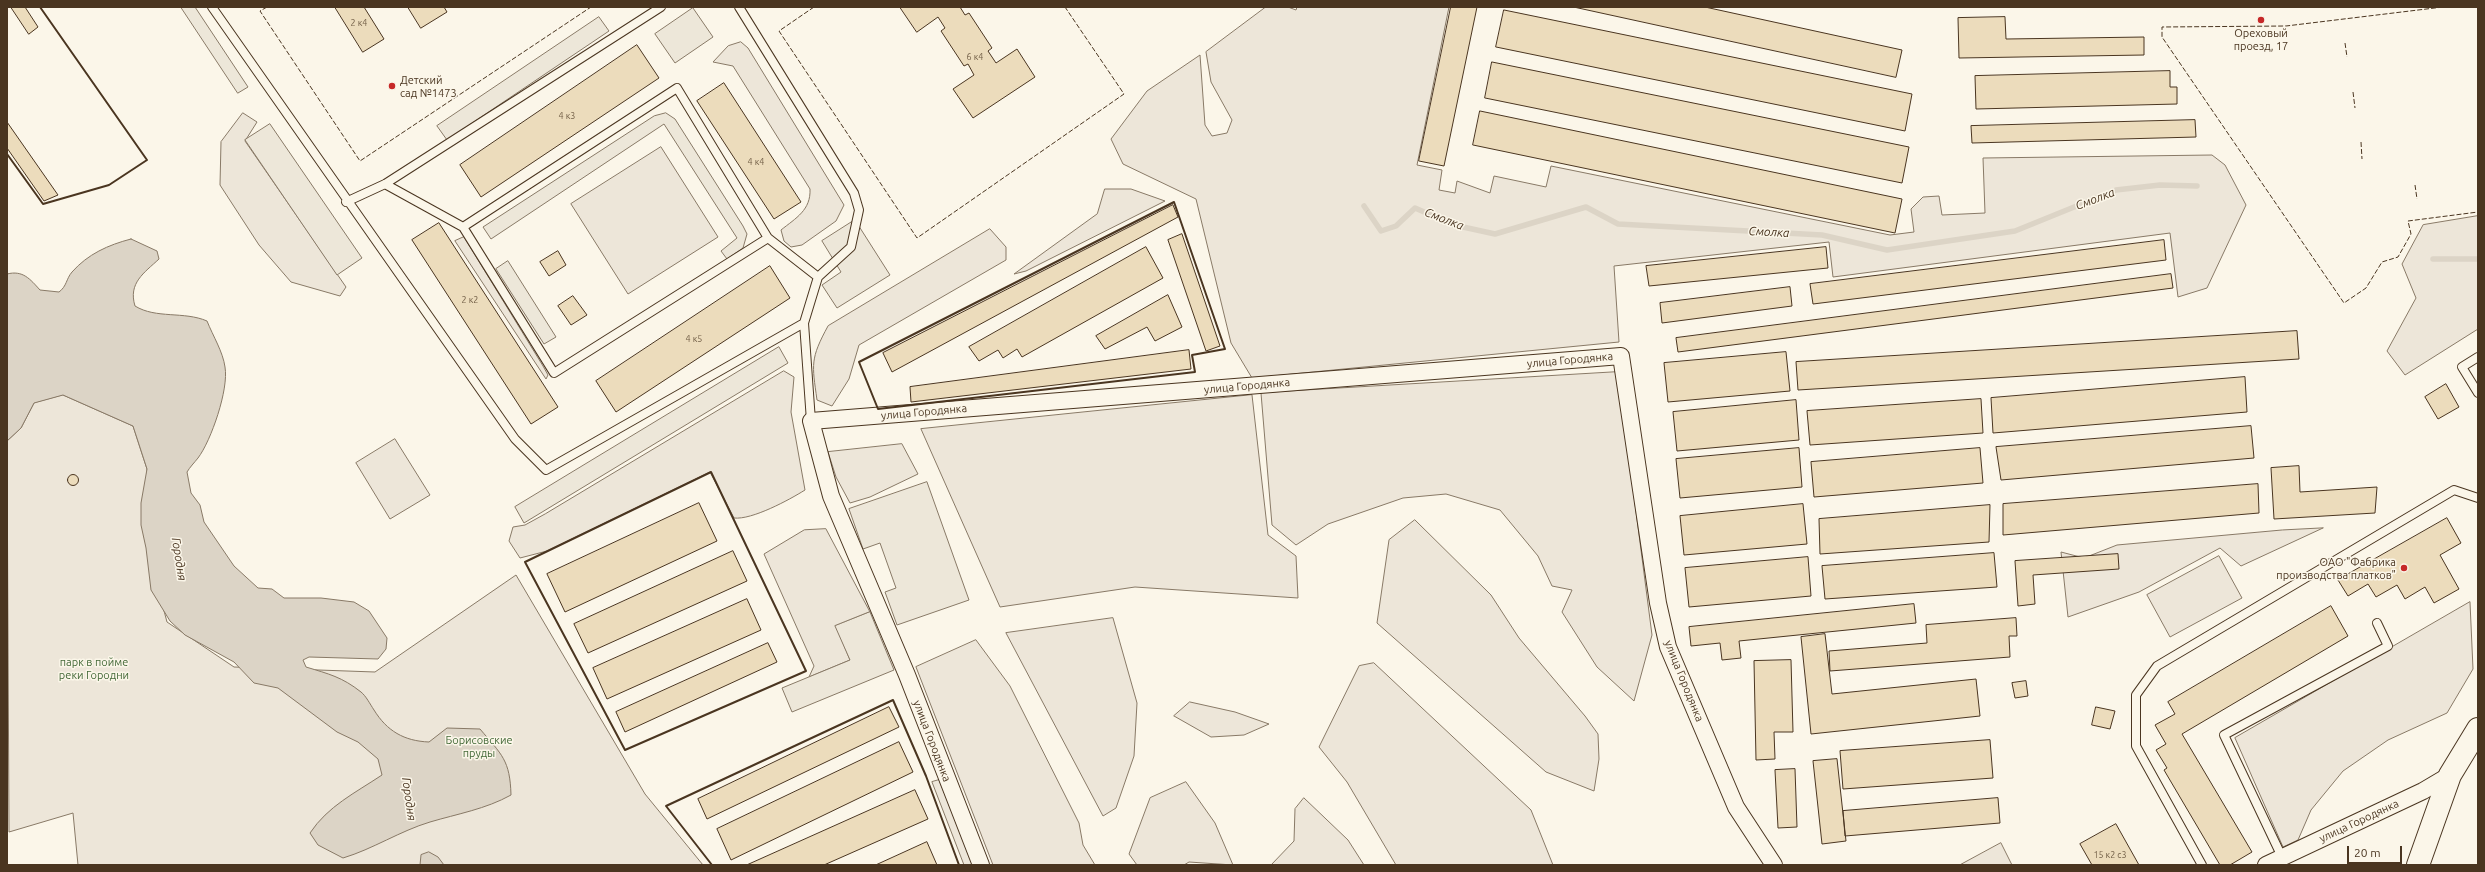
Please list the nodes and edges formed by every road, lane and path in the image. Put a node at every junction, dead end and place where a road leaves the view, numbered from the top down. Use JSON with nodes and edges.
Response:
{"nodes":[{"id":1,"x":212,"y":7,"type":"edge"},
{"id":2,"x":661,"y":7,"type":"edge"},
{"id":3,"x":739,"y":7,"type":"edge"},
{"id":4,"x":385,"y":184,"type":"junction"},
{"id":5,"x":346,"y":202,"type":"junction"},
{"id":6,"x":463,"y":227,"type":"junction"},
{"id":7,"x":768,"y":238,"type":"junction"},
{"id":8,"x":818,"y":277,"type":"junction"},
{"id":9,"x":804,"y":323,"type":"junction"},
{"id":10,"x":2478,"y":357,"type":"edge"},
{"id":11,"x":2478,"y":393,"type":"edge"},
{"id":12,"x":811,"y":421,"type":"junction"},
{"id":13,"x":2478,"y":498,"type":"edge"},
{"id":14,"x":2377,"y":623,"type":"dead end"},
{"id":15,"x":2478,"y":729,"type":"edge"},
{"id":16,"x":2450,"y":775,"type":"junction"},
{"id":17,"x":2282,"y":858,"type":"junction"},
{"id":18,"x":981,"y":865,"type":"edge"},
{"id":19,"x":1774,"y":865,"type":"edge"},
{"id":20,"x":2202,"y":865,"type":"edge"},
{"id":21,"x":2266,"y":865,"type":"edge"},
{"id":22,"x":2418,"y":865,"type":"edge"}],
"edges":[{"from":1,"to":5,"type":"lane"},
{"from":2,"to":4,"type":"lane"},
{"from":3,"to":8,"type":"lane"},
{"from":4,"to":5,"type":"lane"},
{"from":4,"to":6,"type":"lane"},
{"from":5,"to":9,"type":"lane"},
{"from":6,"to":7,"type":"lane"},
{"from":6,"to":7,"type":"lane"},
{"from":7,"to":8,"type":"lane"},
{"from":8,"to":9,"type":"lane"},
{"from":9,"to":12,"type":"lane"},
{"from":10,"to":11,"type":"lane"},
{"from":12,"to":18,"type":"street","name":"улица Городянка"},
{"from":12,"to":19,"type":"street","name":"улица Городянка"},
{"from":13,"to":20,"type":"lane"},
{"from":14,"to":17,"type":"lane"},
{"from":15,"to":16,"type":"street"},
{"from":16,"to":17,"type":"street","name":"улица Городянка"},
{"from":16,"to":22,"type":"street"},
{"from":17,"to":21,"type":"street","name":"улица Городянка"}]}
